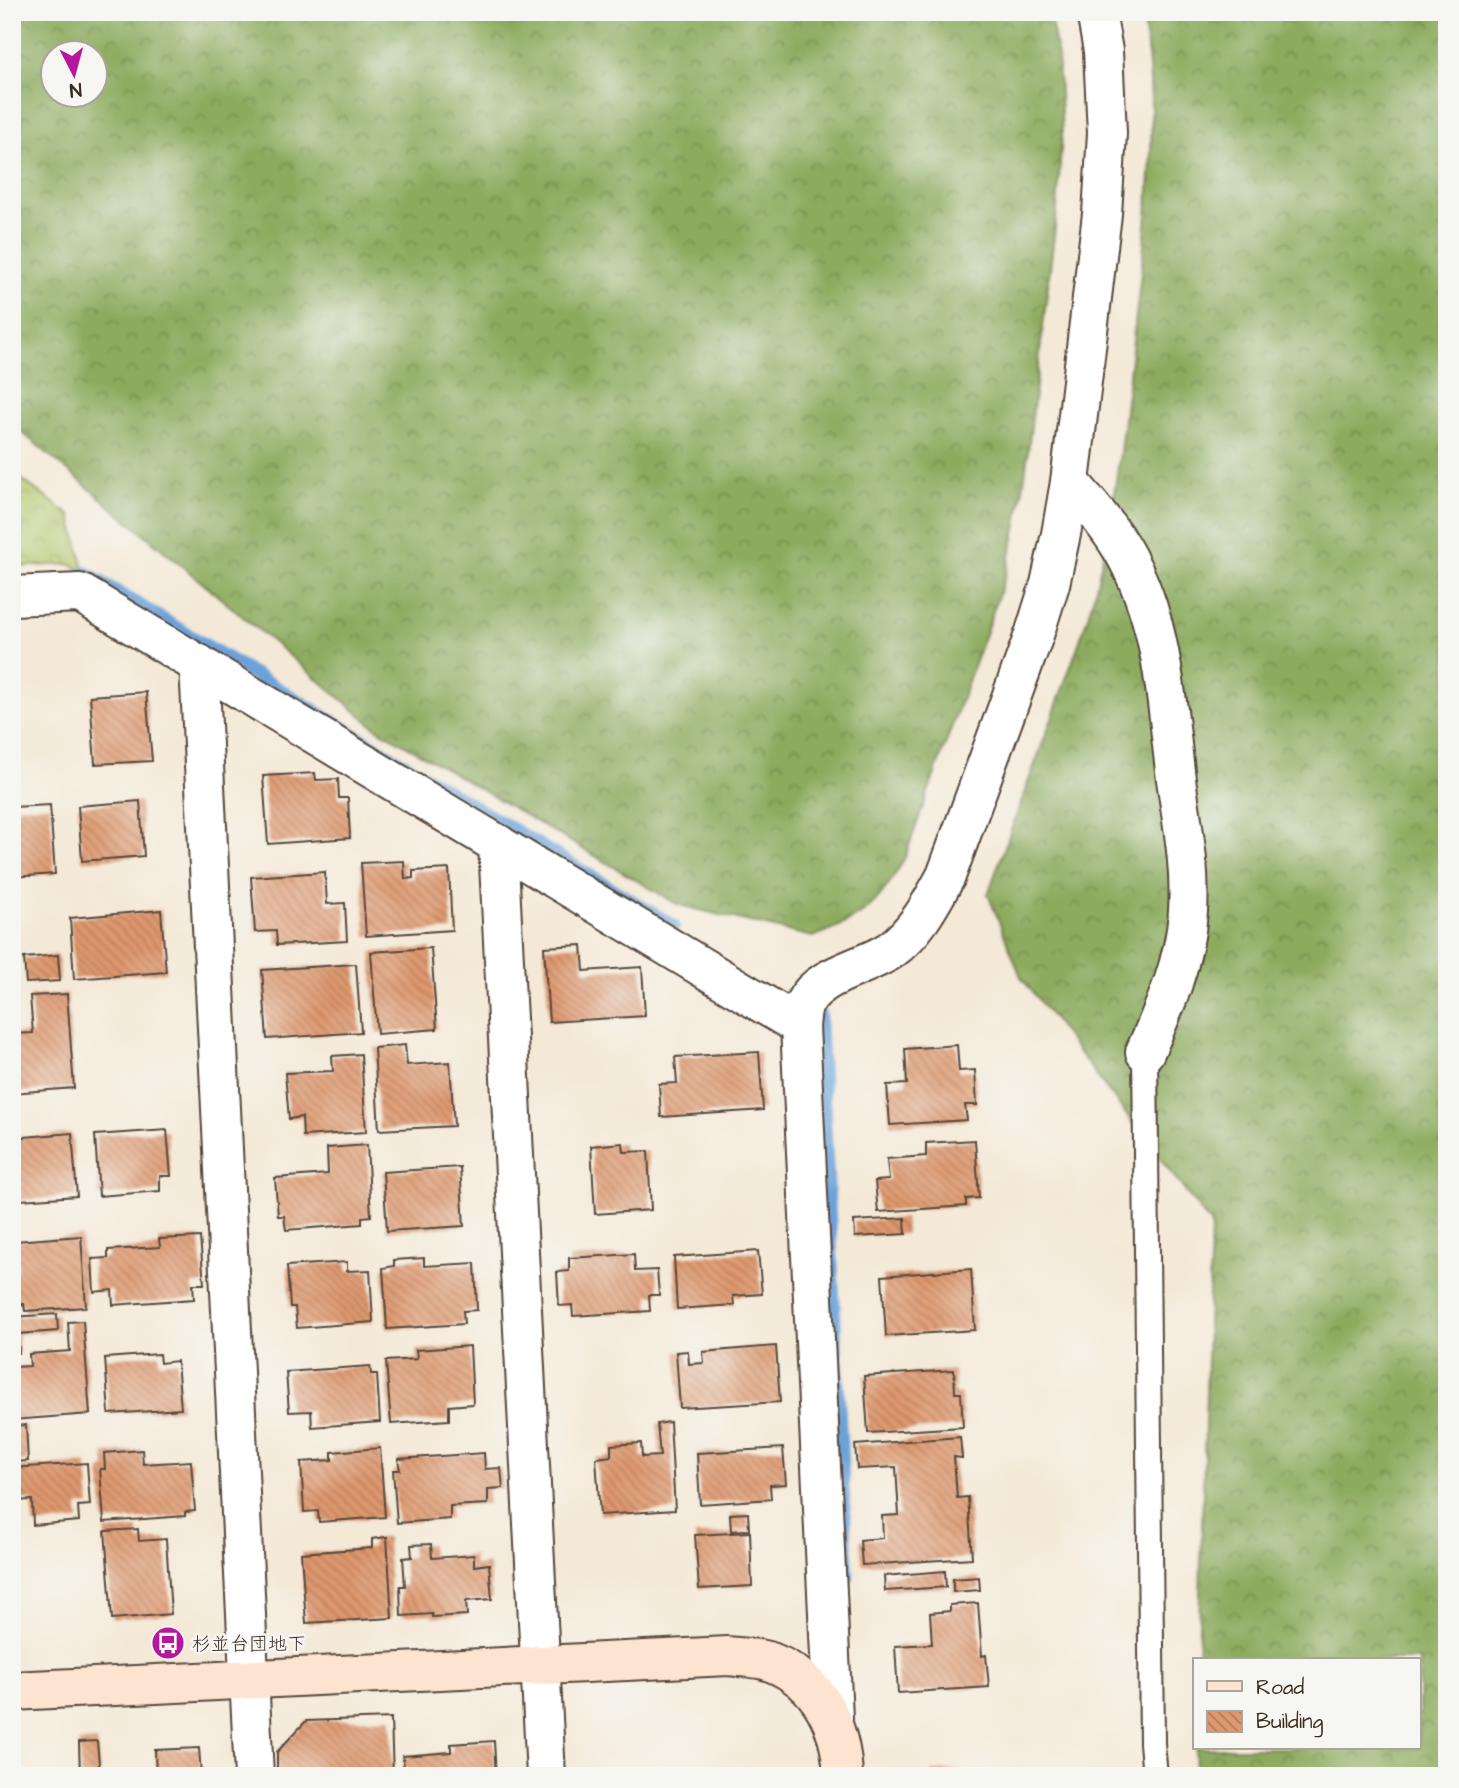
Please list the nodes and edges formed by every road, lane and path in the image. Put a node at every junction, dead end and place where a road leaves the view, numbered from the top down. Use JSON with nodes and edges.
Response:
{"nodes":[{"id":1,"x":1096,"y":12,"type":"edge"},
{"id":2,"x":1070,"y":482,"type":"junction"},
{"id":3,"x":12,"y":596,"type":"edge"},
{"id":4,"x":198,"y":664,"type":"junction"},
{"id":5,"x":498,"y":844,"type":"junction"},
{"id":6,"x":800,"y":1026,"type":"junction"},
{"id":7,"x":1145,"y":1052,"type":"joint"},
{"id":8,"x":540,"y":1665,"type":"junction"},
{"id":9,"x":249,"y":1679,"type":"junction"},
{"id":10,"x":12,"y":1691,"type":"edge"},
{"id":11,"x":833,"y":1718,"type":"junction"},
{"id":12,"x":254,"y":1776,"type":"edge"},
{"id":13,"x":546,"y":1776,"type":"edge"},
{"id":14,"x":844,"y":1776,"type":"edge"},
{"id":15,"x":1155,"y":1776,"type":"edge"}],
"edges":[{"from":1,"to":2,"type":"street"},
{"from":2,"to":6,"type":"street"},
{"from":2,"to":7,"type":"street"},
{"from":3,"to":4,"type":"street"},
{"from":4,"to":5,"type":"street"},
{"from":4,"to":9,"type":"street"},
{"from":5,"to":6,"type":"street"},
{"from":5,"to":8,"type":"street"},
{"from":6,"to":11,"type":"street"},
{"from":7,"to":15,"type":"lane"},
{"from":8,"to":9,"type":"street"},
{"from":8,"to":11,"type":"street"},
{"from":8,"to":13,"type":"street"},
{"from":9,"to":10,"type":"street"},
{"from":9,"to":12,"type":"street"},
{"from":11,"to":14,"type":"street"}]}
